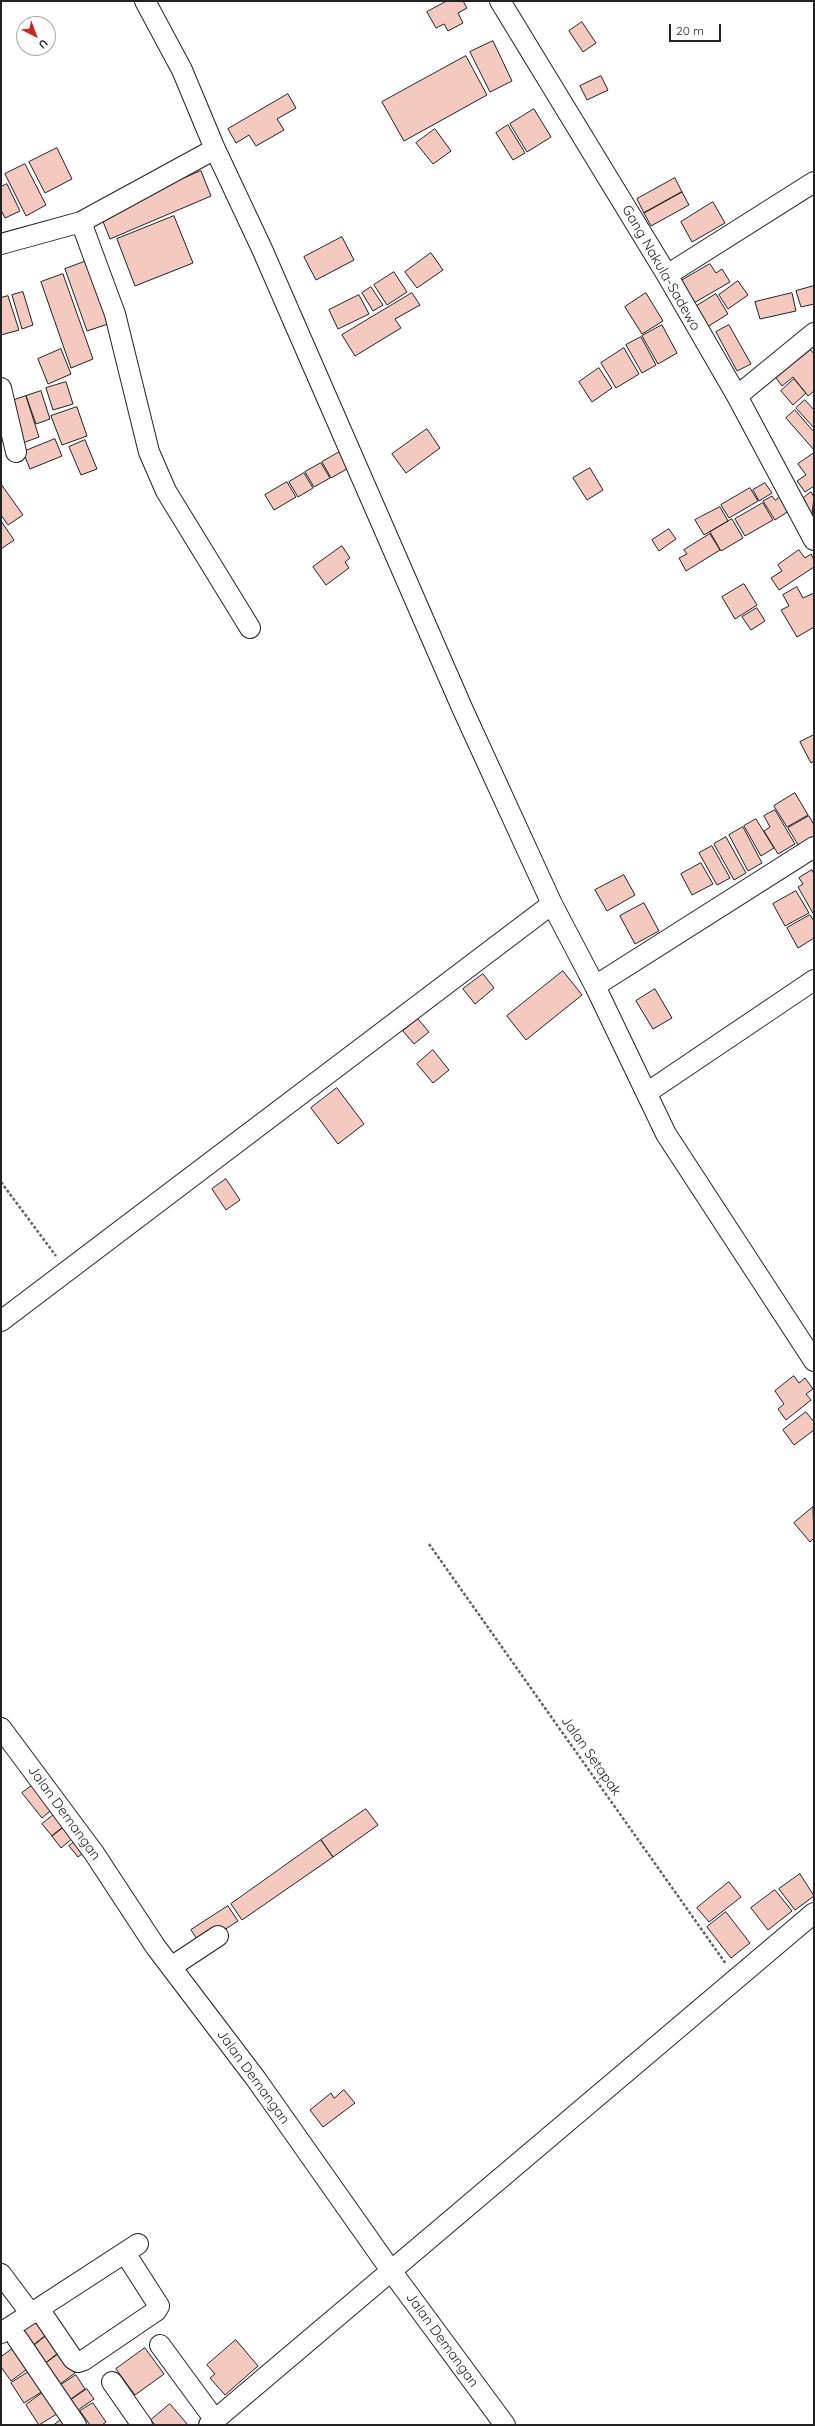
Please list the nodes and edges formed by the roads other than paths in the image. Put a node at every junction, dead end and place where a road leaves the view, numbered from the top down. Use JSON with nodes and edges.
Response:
{"nodes":[{"id":1,"x":144,"y":1,"type":"edge"},
{"id":2,"x":500,"y":1,"type":"edge"},
{"id":3,"x":215,"y":149,"type":"junction"},
{"id":4,"x":814,"y":182,"type":"edge"},
{"id":5,"x":81,"y":222,"type":"junction"},
{"id":6,"x":1,"y":244,"type":"edge"},
{"id":7,"x":667,"y":275,"type":"junction"},
{"id":8,"x":814,"y":333,"type":"edge"},
{"id":9,"x":1,"y":388,"type":"edge"},
{"id":10,"x":737,"y":396,"type":"junction"},
{"id":11,"x":16,"y":452,"type":"dead end"},
{"id":12,"x":814,"y":540,"type":"edge"},
{"id":13,"x":250,"y":628,"type":"dead end"},
{"id":14,"x":814,"y":848,"type":"edge"},
{"id":15,"x":552,"y":904,"type":"junction"},
{"id":16,"x":814,"y":980,"type":"edge"},
{"id":17,"x":595,"y":986,"type":"junction"},
{"id":18,"x":648,"y":1092,"type":"junction"},
{"id":19,"x":1,"y":1321,"type":"edge"},
{"id":20,"x":814,"y":1361,"type":"edge"},
{"id":21,"x":1,"y":1728,"type":"edge"},
{"id":22,"x":814,"y":1913,"type":"edge"},
{"id":23,"x":218,"y":1936,"type":"dead end"},
{"id":24,"x":171,"y":1967,"type":"junction"},
{"id":25,"x":392,"y":2272,"type":"junction"},
{"id":26,"x":1,"y":2274,"type":"edge"},
{"id":27,"x":35,"y":2311,"type":"junction"},
{"id":28,"x":9,"y":2336,"type":"edge"},
{"id":29,"x":160,"y":2345,"type":"dead end"},
{"id":30,"x":112,"y":2382,"type":"dead end"},
{"id":31,"x":212,"y":2423,"type":"edge"},
{"id":32,"x":76,"y":2425,"type":"edge"},
{"id":33,"x":142,"y":2425,"type":"edge"},
{"id":34,"x":505,"y":2425,"type":"edge"}],
"edges":[{"from":1,"to":3,"type":"street"},
{"from":2,"to":7,"type":"street","name":"Gang Nakula-Sadewo"},
{"from":3,"to":5,"type":"street"},
{"from":3,"to":15,"type":"street"},
{"from":4,"to":7,"type":"street"},
{"from":5,"to":6,"type":"street"},
{"from":5,"to":13,"type":"street"},
{"from":7,"to":10,"type":"street","name":"Gang Nakula-Sadewo"},
{"from":8,"to":10,"type":"street"},
{"from":9,"to":11,"type":"street"},
{"from":10,"to":12,"type":"street","name":"Gang Nakula-Sadewo"},
{"from":14,"to":17,"type":"street"},
{"from":15,"to":17,"type":"street"},
{"from":15,"to":19,"type":"street"},
{"from":16,"to":18,"type":"street"},
{"from":17,"to":18,"type":"street"},
{"from":18,"to":20,"type":"street"},
{"from":21,"to":24,"type":"street","name":"Jalan Demangan"},
{"from":22,"to":25,"type":"street"},
{"from":23,"to":24,"type":"street"},
{"from":24,"to":25,"type":"street","name":"Jalan Demangan"},
{"from":25,"to":31,"type":"street"},
{"from":25,"to":34,"type":"street","name":"Jalan Demangan"},
{"from":26,"to":27,"type":"street"},
{"from":27,"to":27,"type":"street"},
{"from":27,"to":28,"type":"street"},
{"from":28,"to":32,"type":"street"},
{"from":29,"to":31,"type":"street"},
{"from":30,"to":33,"type":"street"}]}
